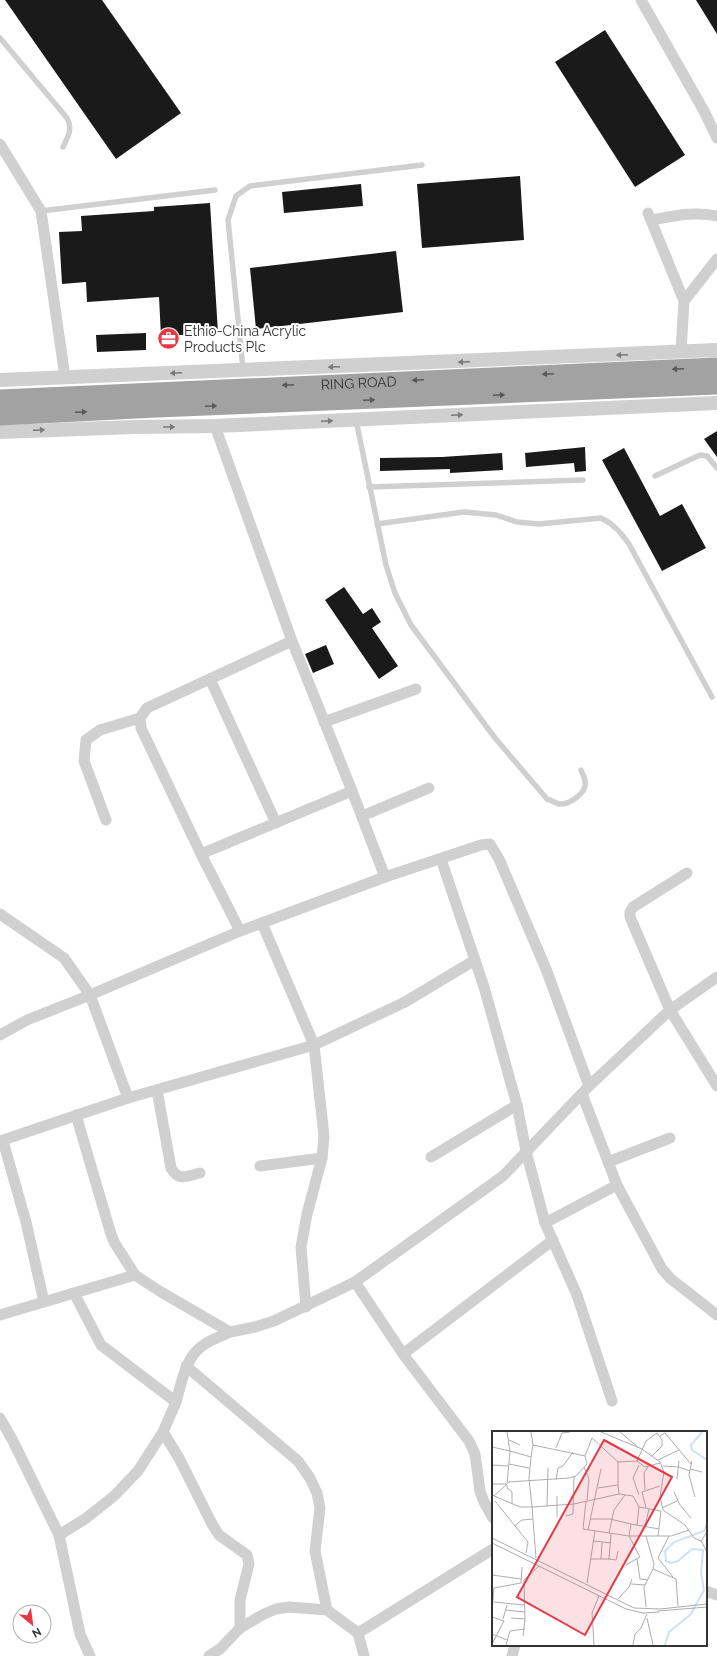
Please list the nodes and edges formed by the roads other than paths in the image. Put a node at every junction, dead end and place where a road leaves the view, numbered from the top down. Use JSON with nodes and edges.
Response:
{"nodes":[{"id":1,"x":641,"y":0,"type":"edge"},
{"id":2,"x":0,"y":38,"type":"edge"},
{"id":3,"x":704,"y":111,"type":"junction"},
{"id":4,"x":717,"y":116,"type":"edge"},
{"id":5,"x":717,"y":138,"type":"edge"},
{"id":6,"x":0,"y":144,"type":"edge"},
{"id":7,"x":63,"y":147,"type":"dead end"},
{"id":8,"x":422,"y":165,"type":"dead end"},
{"id":9,"x":214,"y":190,"type":"dead end"},
{"id":10,"x":41,"y":211,"type":"junction"},
{"id":11,"x":717,"y":216,"type":"edge"},
{"id":12,"x":717,"y":259,"type":"edge"},
{"id":13,"x":684,"y":301,"type":"junction"},
{"id":14,"x":717,"y":350,"type":"edge"},
{"id":15,"x":681,"y":352,"type":"junction"},
{"id":16,"x":717,"y":367,"type":"edge"},
{"id":17,"x":243,"y":370,"type":"junction"},
{"id":18,"x":65,"y":377,"type":"junction"},
{"id":19,"x":0,"y":380,"type":"edge"},
{"id":20,"x":717,"y":386,"type":"edge"},
{"id":21,"x":0,"y":399,"type":"edge"},
{"id":22,"x":717,"y":403,"type":"edge"},
{"id":23,"x":0,"y":416,"type":"edge"},
{"id":24,"x":356,"y":420,"type":"junction"},
{"id":25,"x":215,"y":426,"type":"junction"},
{"id":26,"x":0,"y":432,"type":"edge"},
{"id":27,"x":717,"y":468,"type":"edge"},
{"id":28,"x":655,"y":476,"type":"dead end"},
{"id":29,"x":583,"y":480,"type":"dead end"},
{"id":30,"x":369,"y":487,"type":"junction"},
{"id":31,"x":377,"y":524,"type":"junction"},
{"id":32,"x":292,"y":641,"type":"junction"},
{"id":33,"x":210,"y":679,"type":"junction"},
{"id":34,"x":416,"y":690,"type":"dead end"},
{"id":35,"x":712,"y":697,"type":"dead end"},
{"id":36,"x":140,"y":718,"type":"junction"},
{"id":37,"x":324,"y":722,"type":"junction"},
{"id":38,"x":581,"y":770,"type":"dead end"},
{"id":39,"x":429,"y":788,"type":"dead end"},
{"id":40,"x":352,"y":791,"type":"junction"},
{"id":41,"x":362,"y":816,"type":"junction"},
{"id":42,"x":106,"y":820,"type":"dead end"},
{"id":43,"x":276,"y":823,"type":"junction"},
{"id":44,"x":201,"y":854,"type":"junction"},
{"id":45,"x":441,"y":859,"type":"junction"},
{"id":46,"x":687,"y":873,"type":"dead end"},
{"id":47,"x":385,"y":877,"type":"junction"},
{"id":48,"x":0,"y":914,"type":"edge"},
{"id":49,"x":262,"y":923,"type":"junction"},
{"id":50,"x":240,"y":931,"type":"junction"},
{"id":51,"x":475,"y":960,"type":"junction"},
{"id":52,"x":717,"y":977,"type":"edge"},
{"id":53,"x":90,"y":995,"type":"junction"},
{"id":54,"x":670,"y":1010,"type":"junction"},
{"id":55,"x":0,"y":1035,"type":"edge"},
{"id":56,"x":314,"y":1045,"type":"junction"},
{"id":57,"x":717,"y":1086,"type":"edge"},
{"id":58,"x":158,"y":1090,"type":"junction"},
{"id":59,"x":586,"y":1090,"type":"junction"},
{"id":60,"x":128,"y":1098,"type":"junction"},
{"id":61,"x":517,"y":1105,"type":"junction"},
{"id":62,"x":76,"y":1115,"type":"junction"},
{"id":63,"x":670,"y":1138,"type":"dead end"},
{"id":64,"x":1,"y":1141,"type":"edge"},
{"id":65,"x":526,"y":1151,"type":"junction"},
{"id":66,"x":322,"y":1158,"type":"junction"},
{"id":67,"x":431,"y":1158,"type":"dead end"},
{"id":68,"x":608,"y":1162,"type":"junction"},
{"id":69,"x":260,"y":1166,"type":"dead end"},
{"id":70,"x":200,"y":1173,"type":"dead end"},
{"id":71,"x":617,"y":1185,"type":"junction"},
{"id":72,"x":545,"y":1223,"type":"junction"},
{"id":73,"x":553,"y":1240,"type":"junction"},
{"id":74,"x":135,"y":1275,"type":"junction"},
{"id":75,"x":355,"y":1282,"type":"junction"},
{"id":76,"x":74,"y":1293,"type":"junction"},
{"id":77,"x":44,"y":1302,"type":"junction"},
{"id":78,"x":306,"y":1307,"type":"junction"},
{"id":79,"x":0,"y":1315,"type":"edge"},
{"id":80,"x":717,"y":1315,"type":"edge"},
{"id":81,"x":230,"y":1332,"type":"junction"},
{"id":82,"x":403,"y":1354,"type":"junction"},
{"id":83,"x":186,"y":1366,"type":"junction"},
{"id":84,"x":612,"y":1401,"type":"dead end"},
{"id":85,"x":176,"y":1402,"type":"junction"},
{"id":86,"x":0,"y":1418,"type":"edge"},
{"id":87,"x":163,"y":1432,"type":"junction"},
{"id":88,"x":492,"y":1516,"type":"edge"},
{"id":89,"x":59,"y":1535,"type":"junction"},
{"id":90,"x":492,"y":1550,"type":"edge"},
{"id":91,"x":707,"y":1591,"type":"edge"},
{"id":92,"x":717,"y":1595,"type":"edge"},
{"id":93,"x":327,"y":1610,"type":"junction"},
{"id":94,"x":240,"y":1628,"type":"junction"},
{"id":95,"x":358,"y":1633,"type":"junction"},
{"id":96,"x":515,"y":1646,"type":"edge"},
{"id":97,"x":90,"y":1656,"type":"edge"},
{"id":98,"x":209,"y":1656,"type":"edge"},
{"id":99,"x":364,"y":1656,"type":"edge"},
{"id":100,"x":512,"y":1656,"type":"edge"}],
"edges":[{"from":1,"to":3,"type":"street"},
{"from":2,"to":7,"type":"lane"},
{"from":3,"to":4,"type":"street"},
{"from":3,"to":5,"type":"street"},
{"from":6,"to":10,"type":"street"},
{"from":8,"to":17,"type":"lane"},
{"from":9,"to":10,"type":"lane"},
{"from":10,"to":18,"type":"street"},
{"from":11,"to":13,"type":"street"},
{"from":12,"to":13,"type":"street"},
{"from":13,"to":15,"type":"street"},
{"from":14,"to":15,"type":"street"},
{"from":15,"to":17,"type":"street","one_way":true},
{"from":16,"to":21,"type":"highway","name":"RING ROAD","one_way":true},
{"from":17,"to":18,"type":"street","one_way":true},
{"from":18,"to":19,"type":"street"},
{"from":23,"to":20,"type":"highway","name":"RING ROAD","one_way":true},
{"from":24,"to":22,"type":"street","one_way":true},
{"from":25,"to":24,"type":"street","one_way":true},
{"from":24,"to":30,"type":"lane"},
{"from":26,"to":25,"type":"street","one_way":true},
{"from":25,"to":32,"type":"street"},
{"from":27,"to":28,"type":"lane"},
{"from":29,"to":30,"type":"lane"},
{"from":30,"to":31,"type":"lane"},
{"from":31,"to":35,"type":"lane"},
{"from":31,"to":38,"type":"lane"},
{"from":32,"to":33,"type":"street"},
{"from":32,"to":37,"type":"street"},
{"from":33,"to":36,"type":"street"},
{"from":33,"to":43,"type":"street"},
{"from":34,"to":37,"type":"street"},
{"from":36,"to":42,"type":"street"},
{"from":36,"to":44,"type":"street"},
{"from":37,"to":40,"type":"street"},
{"from":39,"to":41,"type":"street"},
{"from":40,"to":41,"type":"street"},
{"from":40,"to":43,"type":"street"},
{"from":41,"to":47,"type":"street"},
{"from":43,"to":44,"type":"street"},
{"from":44,"to":50,"type":"street"},
{"from":45,"to":47,"type":"street"},
{"from":45,"to":51,"type":"street"},
{"from":45,"to":59,"type":"street"},
{"from":46,"to":54,"type":"street"},
{"from":47,"to":49,"type":"street"},
{"from":48,"to":53,"type":"street"},
{"from":49,"to":50,"type":"street"},
{"from":49,"to":56,"type":"street"},
{"from":50,"to":53,"type":"street"},
{"from":51,"to":56,"type":"street"},
{"from":51,"to":61,"type":"street"},
{"from":52,"to":54,"type":"street"},
{"from":53,"to":55,"type":"street"},
{"from":53,"to":60,"type":"street"},
{"from":54,"to":57,"type":"street"},
{"from":54,"to":59,"type":"street"},
{"from":56,"to":58,"type":"street"},
{"from":56,"to":66,"type":"street"},
{"from":58,"to":60,"type":"street"},
{"from":58,"to":70,"type":"street"},
{"from":59,"to":65,"type":"street"},
{"from":59,"to":68,"type":"street"},
{"from":60,"to":62,"type":"street"},
{"from":61,"to":65,"type":"street"},
{"from":61,"to":67,"type":"street"},
{"from":62,"to":64,"type":"street"},
{"from":62,"to":74,"type":"street"},
{"from":63,"to":68,"type":"street"},
{"from":64,"to":77,"type":"street"},
{"from":65,"to":72,"type":"street"},
{"from":65,"to":75,"type":"street"},
{"from":66,"to":69,"type":"street"},
{"from":66,"to":78,"type":"street"},
{"from":68,"to":71,"type":"street"},
{"from":71,"to":72,"type":"street"},
{"from":71,"to":80,"type":"street"},
{"from":72,"to":73,"type":"street"},
{"from":73,"to":82,"type":"street"},
{"from":73,"to":84,"type":"street"},
{"from":74,"to":76,"type":"street"},
{"from":74,"to":81,"type":"street"},
{"from":75,"to":78,"type":"street"},
{"from":75,"to":82,"type":"street"},
{"from":76,"to":77,"type":"street"},
{"from":76,"to":85,"type":"street"},
{"from":77,"to":79,"type":"street"},
{"from":78,"to":81,"type":"street"},
{"from":81,"to":83,"type":"street"},
{"from":82,"to":88,"type":"street"},
{"from":83,"to":85,"type":"street"},
{"from":83,"to":93,"type":"street"},
{"from":85,"to":87,"type":"street"},
{"from":86,"to":89,"type":"street"},
{"from":87,"to":89,"type":"street"},
{"from":87,"to":94,"type":"street"},
{"from":89,"to":97,"type":"street"},
{"from":90,"to":95,"type":"street"},
{"from":91,"to":92,"type":"street"},
{"from":93,"to":94,"type":"street"},
{"from":93,"to":95,"type":"street"},
{"from":94,"to":98,"type":"street"},
{"from":95,"to":99,"type":"street"},
{"from":96,"to":100,"type":"street"}]}
